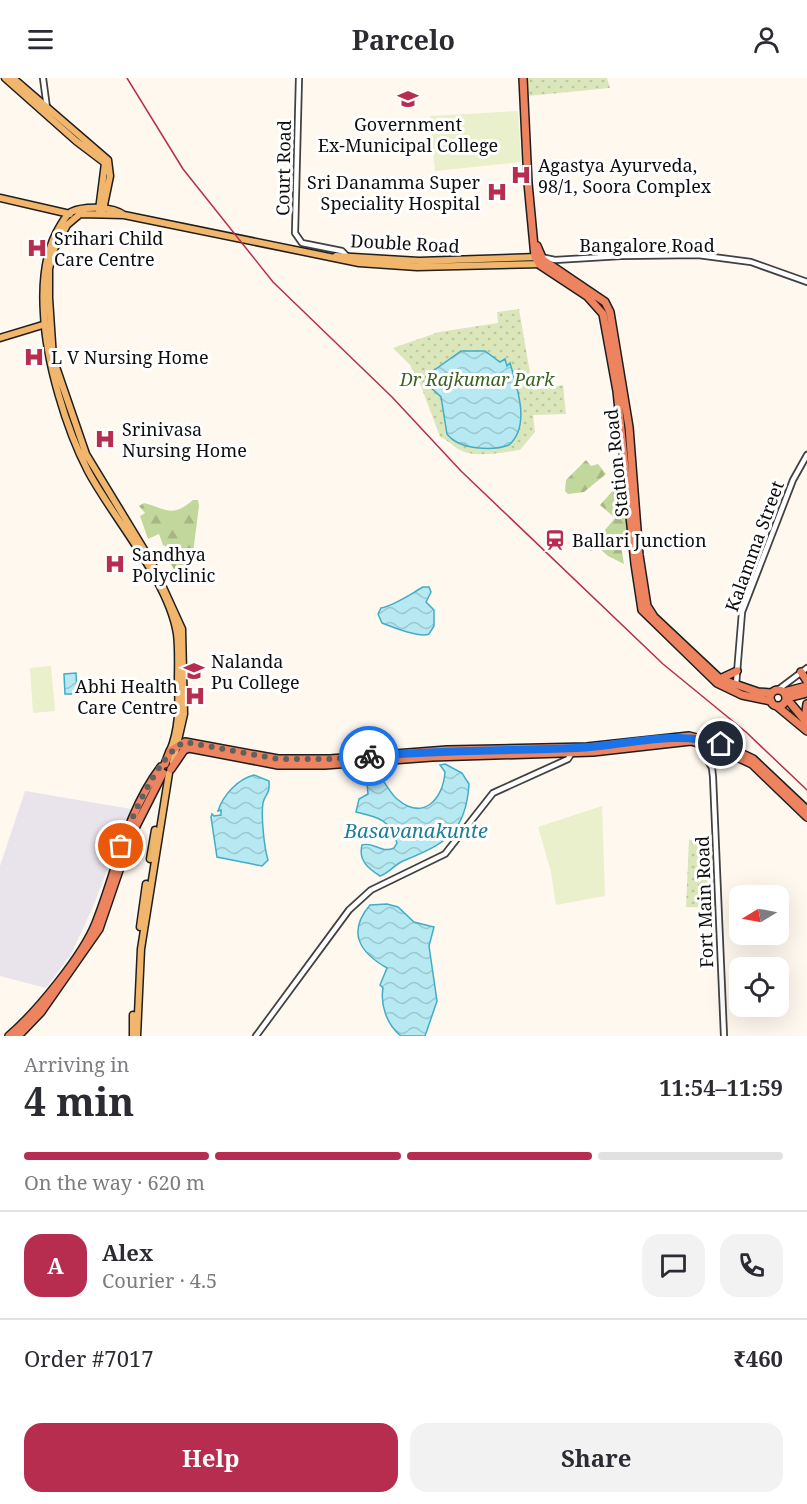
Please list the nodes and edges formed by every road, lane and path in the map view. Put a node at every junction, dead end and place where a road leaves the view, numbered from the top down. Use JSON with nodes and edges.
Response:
{"nodes":[{"id":1,"x":5,"y":78,"type":"edge"},
{"id":2,"x":13,"y":78,"type":"edge"},
{"id":3,"x":43,"y":78,"type":"edge"},
{"id":4,"x":299,"y":78,"type":"edge"},
{"id":5,"x":524,"y":78,"type":"edge"},
{"id":6,"x":47,"y":108,"type":"junction"},
{"id":7,"x":49,"y":116,"type":"junction"},
{"id":8,"x":108,"y":194,"type":"junction"},
{"id":9,"x":0,"y":198,"type":"edge"},
{"id":10,"x":115,"y":210,"type":"junction"},
{"id":11,"x":101,"y":211,"type":"junction"},
{"id":12,"x":69,"y":213,"type":"junction"},
{"id":13,"x":76,"y":215,"type":"junction"},
{"id":14,"x":124,"y":215,"type":"junction"},
{"id":15,"x":336,"y":256,"type":"junction"},
{"id":16,"x":347,"y":256,"type":"junction"},
{"id":17,"x":544,"y":260,"type":"junction"},
{"id":18,"x":807,"y":282,"type":"edge"},
{"id":19,"x":47,"y":324,"type":"junction"},
{"id":20,"x":0,"y":338,"type":"edge"},
{"id":21,"x":807,"y":455,"type":"edge"},
{"id":22,"x":643,"y":604,"type":"junction"},
{"id":23,"x":804,"y":670,"type":"edge"},
{"id":24,"x":737,"y":671,"type":"junction"},
{"id":25,"x":720,"y":679,"type":"junction"},
{"id":26,"x":807,"y":681,"type":"edge"},
{"id":27,"x":736,"y":689,"type":"junction"},
{"id":28,"x":806,"y":691,"type":"edge"},
{"id":29,"x":780,"y":695,"type":"junction"},
{"id":30,"x":807,"y":704,"type":"edge"},
{"id":31,"x":806,"y":721,"type":"edge"},
{"id":32,"x":179,"y":731,"type":"junction"},
{"id":33,"x":807,"y":731,"type":"edge"},
{"id":34,"x":698,"y":740,"type":"junction"},
{"id":35,"x":185,"y":745,"type":"junction"},
{"id":36,"x":722,"y":750,"type":"junction"},
{"id":37,"x":573,"y":751,"type":"junction"},
{"id":38,"x":170,"y":752,"type":"junction"},
{"id":39,"x":712,"y":768,"type":"junction"},
{"id":40,"x":167,"y":769,"type":"junction"},
{"id":41,"x":165,"y":789,"type":"junction"},
{"id":42,"x":153,"y":790,"type":"junction"},
{"id":43,"x":807,"y":810,"type":"edge"},
{"id":44,"x":807,"y":817,"type":"edge"},
{"id":45,"x":9,"y":1036,"type":"edge"},
{"id":46,"x":18,"y":1036,"type":"edge"},
{"id":47,"x":135,"y":1036,"type":"edge"},
{"id":48,"x":256,"y":1036,"type":"edge"},
{"id":49,"x":724,"y":1036,"type":"edge"}],
"edges":[{"from":1,"to":7,"type":"main road"},
{"from":2,"to":6,"type":"main road"},
{"from":3,"to":6,"type":"street"},
{"from":4,"to":16,"type":"street","name":"Court Road"},
{"from":5,"to":17,"type":"highway"},
{"from":6,"to":7,"type":"street"},
{"from":6,"to":8,"type":"main road"},
{"from":7,"to":11,"type":"main road"},
{"from":8,"to":10,"type":"main road"},
{"from":8,"to":11,"type":"main road"},
{"from":9,"to":12,"type":"main road"},
{"from":10,"to":11,"type":"main road"},
{"from":10,"to":14,"type":"main road"},
{"from":11,"to":12,"type":"main road"},
{"from":11,"to":13,"type":"main road"},
{"from":11,"to":14,"type":"main road"},
{"from":12,"to":13,"type":"main road"},
{"from":12,"to":19,"type":"main road"},
{"from":13,"to":19,"type":"main road"},
{"from":14,"to":15,"type":"main road"},
{"from":15,"to":16,"type":"main road","name":"Double Road"},
{"from":15,"to":17,"type":"main road","name":"Double Road"},
{"from":16,"to":17,"type":"main road","name":"Double Road"},
{"from":17,"to":18,"type":"street","name":"Bangalore Road"},
{"from":17,"to":22,"type":"highway","name":"Station Road"},
{"from":17,"to":22,"type":"highway","name":"Station Road"},
{"from":19,"to":20,"type":"main road"},
{"from":19,"to":32,"type":"main road"},
{"from":19,"to":32,"type":"main road"},
{"from":21,"to":24,"type":"street","name":"Kalamma Street"},
{"from":22,"to":25,"type":"highway"},
{"from":22,"to":27,"type":"highway"},
{"from":23,"to":26,"type":"highway"},
{"from":23,"to":29,"type":"street"},
{"from":24,"to":25,"type":"highway"},
{"from":24,"to":27,"type":"street","name":"Kalamma Street"},
{"from":25,"to":27,"type":"highway"},
{"from":27,"to":29,"type":"highway"},
{"from":28,"to":29,"type":"highway"},
{"from":29,"to":31,"type":"highway"},
{"from":29,"to":33,"type":"highway"},
{"from":30,"to":31,"type":"highway"},
{"from":32,"to":35,"type":"main road"},
{"from":32,"to":38,"type":"main road"},
{"from":34,"to":36,"type":"highway"},
{"from":34,"to":37,"type":"highway"},
{"from":34,"to":37,"type":"highway"},
{"from":34,"to":39,"type":"street","name":"Fort Main Road"},
{"from":34,"to":43,"type":"highway"},
{"from":35,"to":37,"type":"highway"},
{"from":35,"to":38,"type":"highway"},
{"from":35,"to":40,"type":"highway"},
{"from":36,"to":39,"type":"street"},
{"from":36,"to":44,"type":"highway"},
{"from":37,"to":48,"type":"street"},
{"from":38,"to":40,"type":"highway"},
{"from":39,"to":49,"type":"street","name":"Fort Main Road"},
{"from":40,"to":41,"type":"main road"},
{"from":40,"to":42,"type":"highway"},
{"from":40,"to":45,"type":"highway"},
{"from":41,"to":42,"type":"highway"},
{"from":41,"to":47,"type":"main road"},
{"from":41,"to":47,"type":"main road"},
{"from":42,"to":46,"type":"highway"}]}
